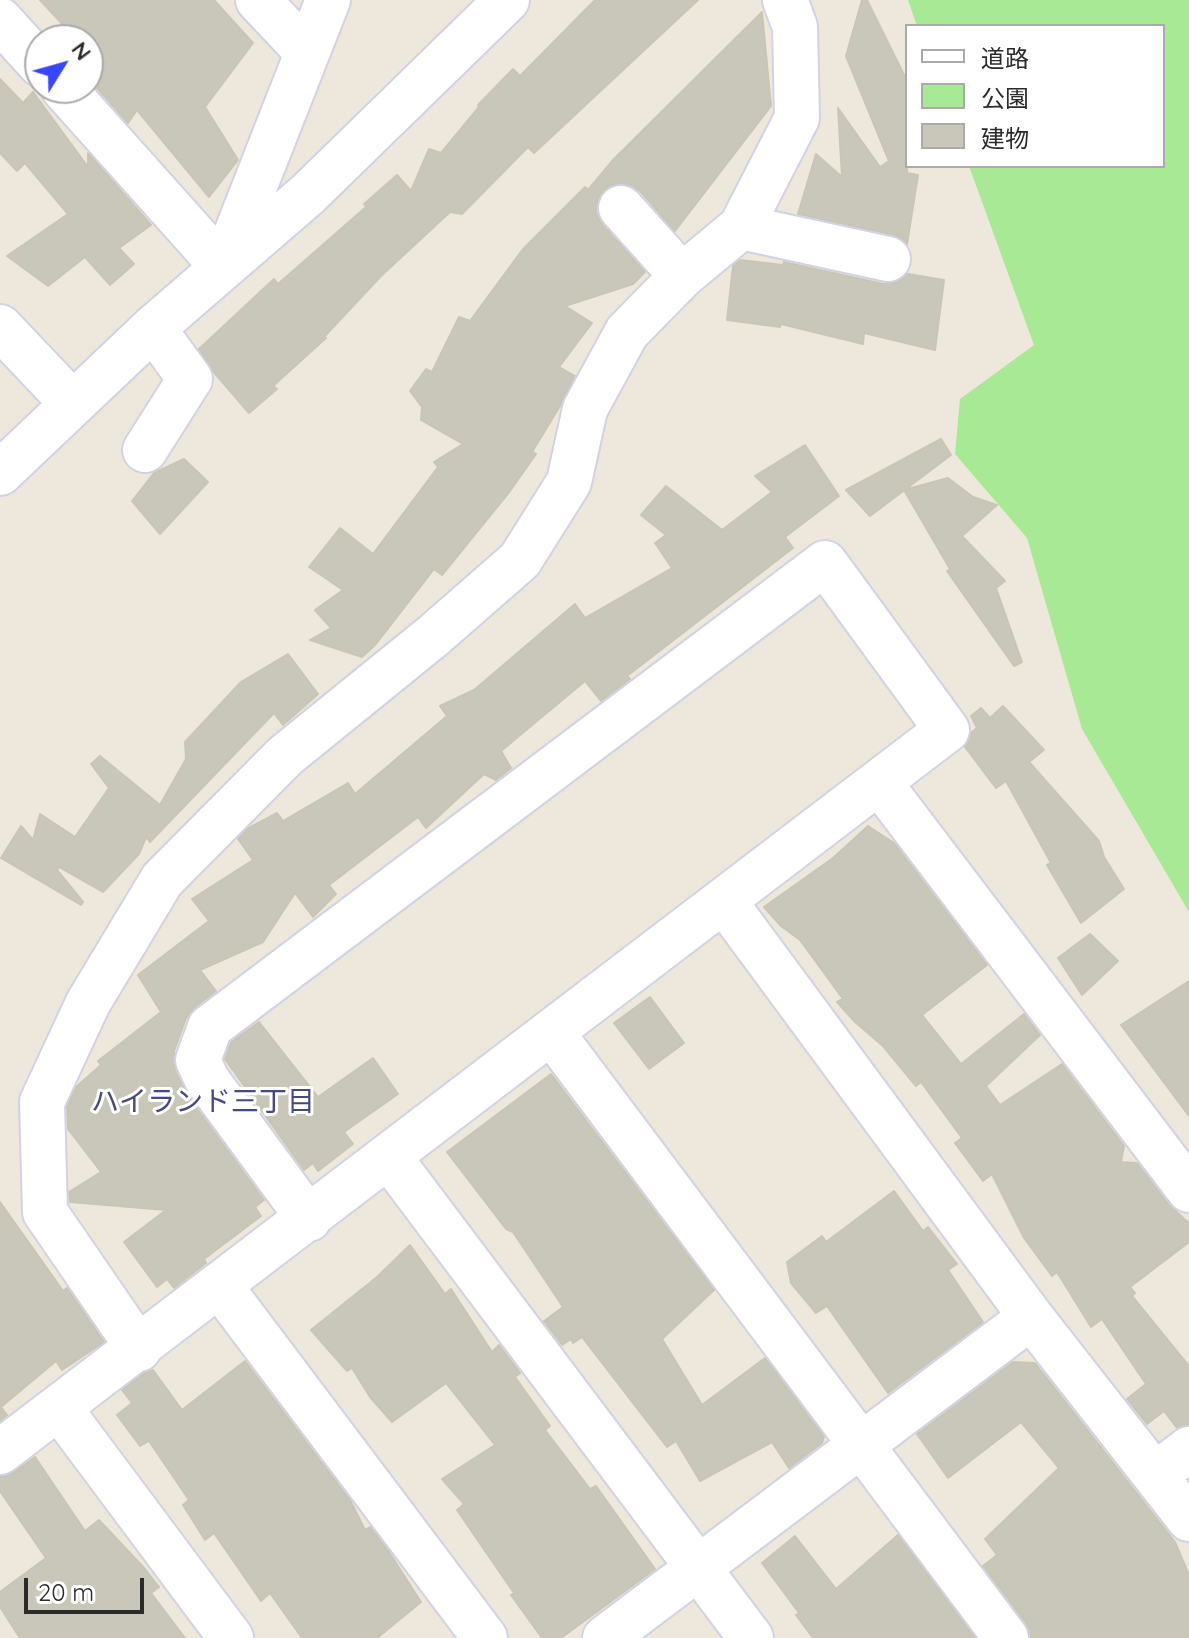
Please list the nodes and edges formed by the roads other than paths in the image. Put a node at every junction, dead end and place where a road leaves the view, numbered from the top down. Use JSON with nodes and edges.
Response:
{"nodes":[{"id":1,"x":258,"y":0,"type":"edge"},
{"id":2,"x":328,"y":0,"type":"edge"},
{"id":3,"x":507,"y":0,"type":"edge"},
{"id":4,"x":785,"y":0,"type":"edge"},
{"id":5,"x":0,"y":20,"type":"edge"},
{"id":6,"x":24,"y":46,"type":"edge"},
{"id":7,"x":307,"y":52,"type":"junction"},
{"id":8,"x":77,"y":104,"type":"edge"},
{"id":9,"x":621,"y":208,"type":"dead end"},
{"id":10,"x":741,"y":227,"type":"junction"},
{"id":11,"x":888,"y":259,"type":"dead end"},
{"id":12,"x":223,"y":267,"type":"junction"},
{"id":13,"x":682,"y":276,"type":"junction"},
{"id":14,"x":0,"y":327,"type":"edge"},
{"id":15,"x":153,"y":328,"type":"junction"},
{"id":16,"x":73,"y":404,"type":"junction"},
{"id":17,"x":145,"y":450,"type":"dead end"},
{"id":18,"x":0,"y":473,"type":"edge"},
{"id":19,"x":879,"y":782,"type":"junction"},
{"id":20,"x":724,"y":901,"type":"junction"},
{"id":21,"x":552,"y":1033,"type":"junction"},
{"id":22,"x":389,"y":1157,"type":"junction"},
{"id":23,"x":1189,"y":1190,"type":"edge"},
{"id":24,"x":309,"y":1219,"type":"junction"},
{"id":25,"x":220,"y":1286,"type":"junction"},
{"id":26,"x":1031,"y":1317,"type":"junction"},
{"id":27,"x":139,"y":1349,"type":"junction"},
{"id":28,"x":60,"y":1409,"type":"junction"},
{"id":29,"x":861,"y":1445,"type":"junction"},
{"id":30,"x":1189,"y":1449,"type":"edge"},
{"id":31,"x":0,"y":1452,"type":"edge"},
{"id":32,"x":1155,"y":1475,"type":"junction"},
{"id":33,"x":1189,"y":1519,"type":"edge"},
{"id":34,"x":698,"y":1568,"type":"junction"},
{"id":35,"x":231,"y":1638,"type":"edge"},
{"id":36,"x":485,"y":1638,"type":"edge"},
{"id":37,"x":605,"y":1638,"type":"edge"},
{"id":38,"x":751,"y":1638,"type":"edge"},
{"id":39,"x":1006,"y":1638,"type":"edge"}],
"edges":[{"from":1,"to":7,"type":"street"},
{"from":2,"to":7,"type":"street"},
{"from":3,"to":12,"type":"street"},
{"from":4,"to":10,"type":"street"},
{"from":5,"to":6,"type":"street"},
{"from":7,"to":12,"type":"street"},
{"from":8,"to":12,"type":"street"},
{"from":9,"to":13,"type":"street"},
{"from":10,"to":11,"type":"street"},
{"from":10,"to":13,"type":"street"},
{"from":12,"to":15,"type":"street"},
{"from":13,"to":27,"type":"street"},
{"from":14,"to":16,"type":"street"},
{"from":15,"to":16,"type":"street"},
{"from":15,"to":17,"type":"street"},
{"from":16,"to":18,"type":"street"},
{"from":19,"to":20,"type":"street"},
{"from":19,"to":23,"type":"street"},
{"from":19,"to":24,"type":"street"},
{"from":20,"to":21,"type":"street"},
{"from":20,"to":26,"type":"street"},
{"from":21,"to":22,"type":"street"},
{"from":21,"to":29,"type":"street"},
{"from":22,"to":24,"type":"street"},
{"from":22,"to":34,"type":"street"},
{"from":24,"to":25,"type":"street"},
{"from":25,"to":27,"type":"street"},
{"from":25,"to":36,"type":"street"},
{"from":26,"to":29,"type":"street"},
{"from":26,"to":32,"type":"street"},
{"from":27,"to":28,"type":"street"},
{"from":28,"to":31,"type":"street"},
{"from":28,"to":35,"type":"street"},
{"from":29,"to":34,"type":"street"},
{"from":29,"to":39,"type":"street"},
{"from":30,"to":32,"type":"street"},
{"from":32,"to":33,"type":"street"},
{"from":34,"to":37,"type":"street"},
{"from":34,"to":38,"type":"street"}]}
